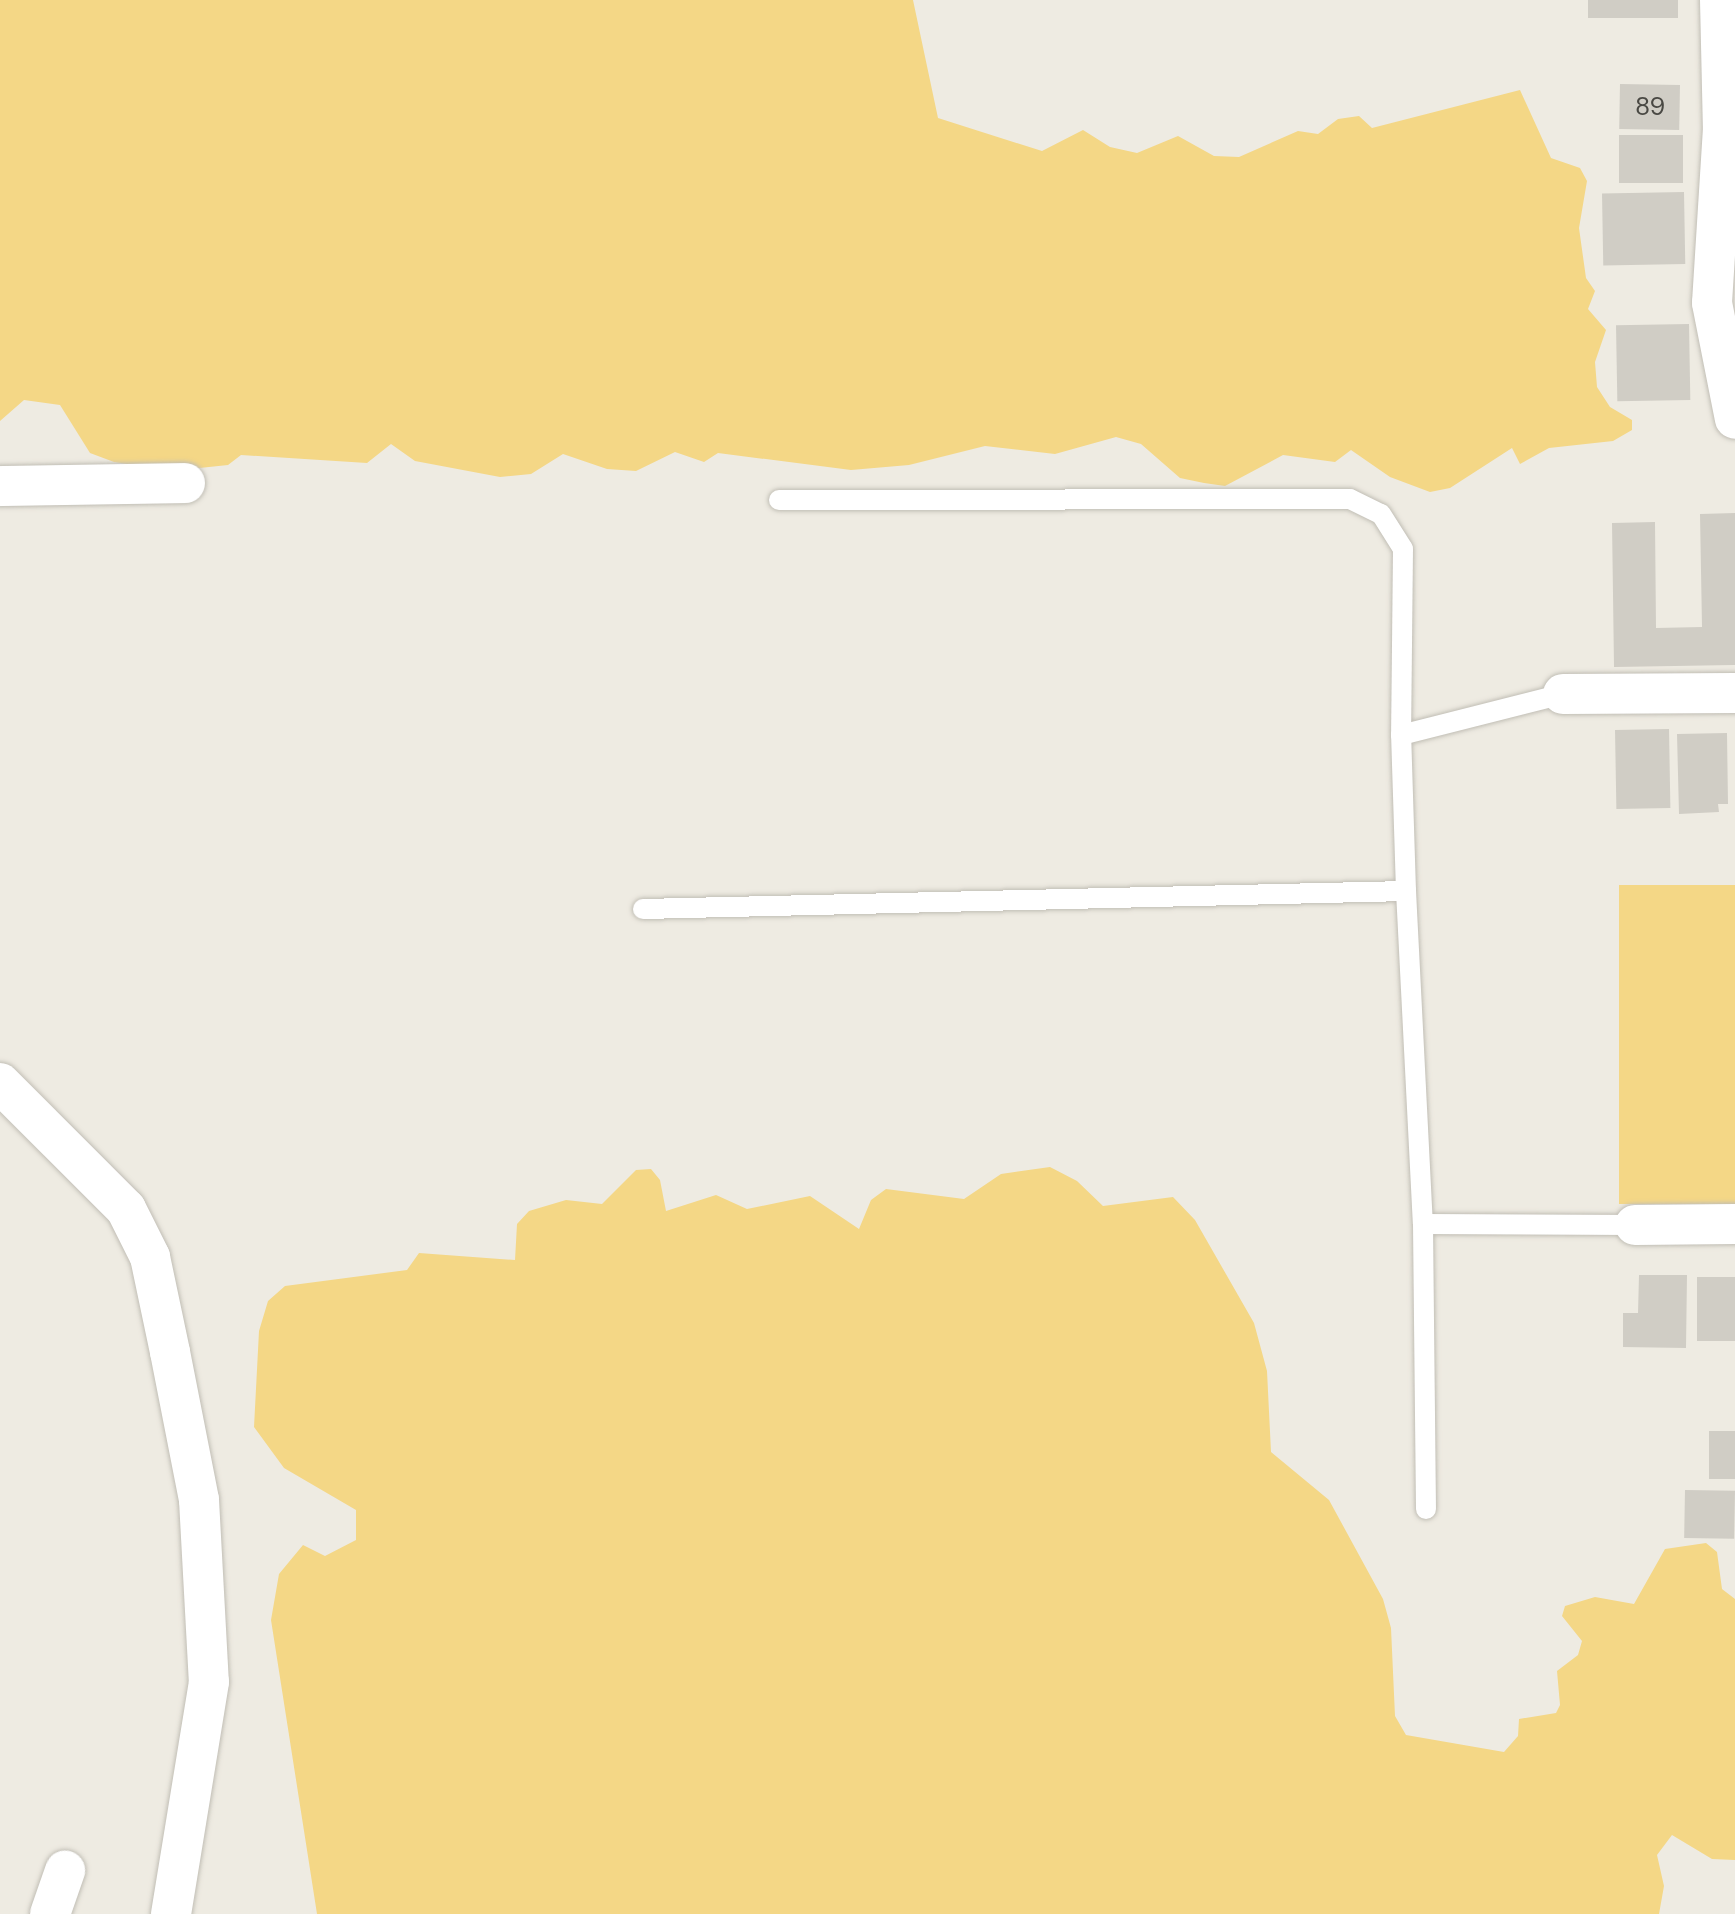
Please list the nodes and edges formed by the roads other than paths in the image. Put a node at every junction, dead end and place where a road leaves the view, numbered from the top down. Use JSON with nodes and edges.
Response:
{"nodes":[{"id":1,"x":1720,"y":0,"type":"edge"},
{"id":2,"x":1735,"y":419,"type":"edge"},
{"id":3,"x":185,"y":483,"type":"dead end"},
{"id":4,"x":0,"y":486,"type":"edge"},
{"id":5,"x":778,"y":500,"type":"dead end"},
{"id":6,"x":1735,"y":693,"type":"edge"},
{"id":7,"x":1563,"y":694,"type":"joint"},
{"id":8,"x":1401,"y":735,"type":"junction"},
{"id":9,"x":1406,"y":891,"type":"junction"},
{"id":10,"x":643,"y":909,"type":"dead end"},
{"id":11,"x":0,"y":1083,"type":"edge"},
{"id":12,"x":1424,"y":1224,"type":"junction"},
{"id":13,"x":1735,"y":1224,"type":"edge"},
{"id":14,"x":1636,"y":1225,"type":"joint"},
{"id":15,"x":1426,"y":1510,"type":"dead end"},
{"id":16,"x":65,"y":1870,"type":"dead end"},
{"id":17,"x":50,"y":1914,"type":"edge"},
{"id":18,"x":170,"y":1914,"type":"edge"}],
"edges":[{"from":1,"to":2,"type":"street"},
{"from":3,"to":4,"type":"street"},
{"from":5,"to":8,"type":"lane"},
{"from":6,"to":7,"type":"street"},
{"from":7,"to":8,"type":"lane"},
{"from":8,"to":9,"type":"lane"},
{"from":9,"to":10,"type":"lane"},
{"from":9,"to":12,"type":"lane"},
{"from":11,"to":18,"type":"street"},
{"from":12,"to":14,"type":"lane"},
{"from":12,"to":15,"type":"lane"},
{"from":13,"to":14,"type":"street"},
{"from":16,"to":17,"type":"street"}]}
